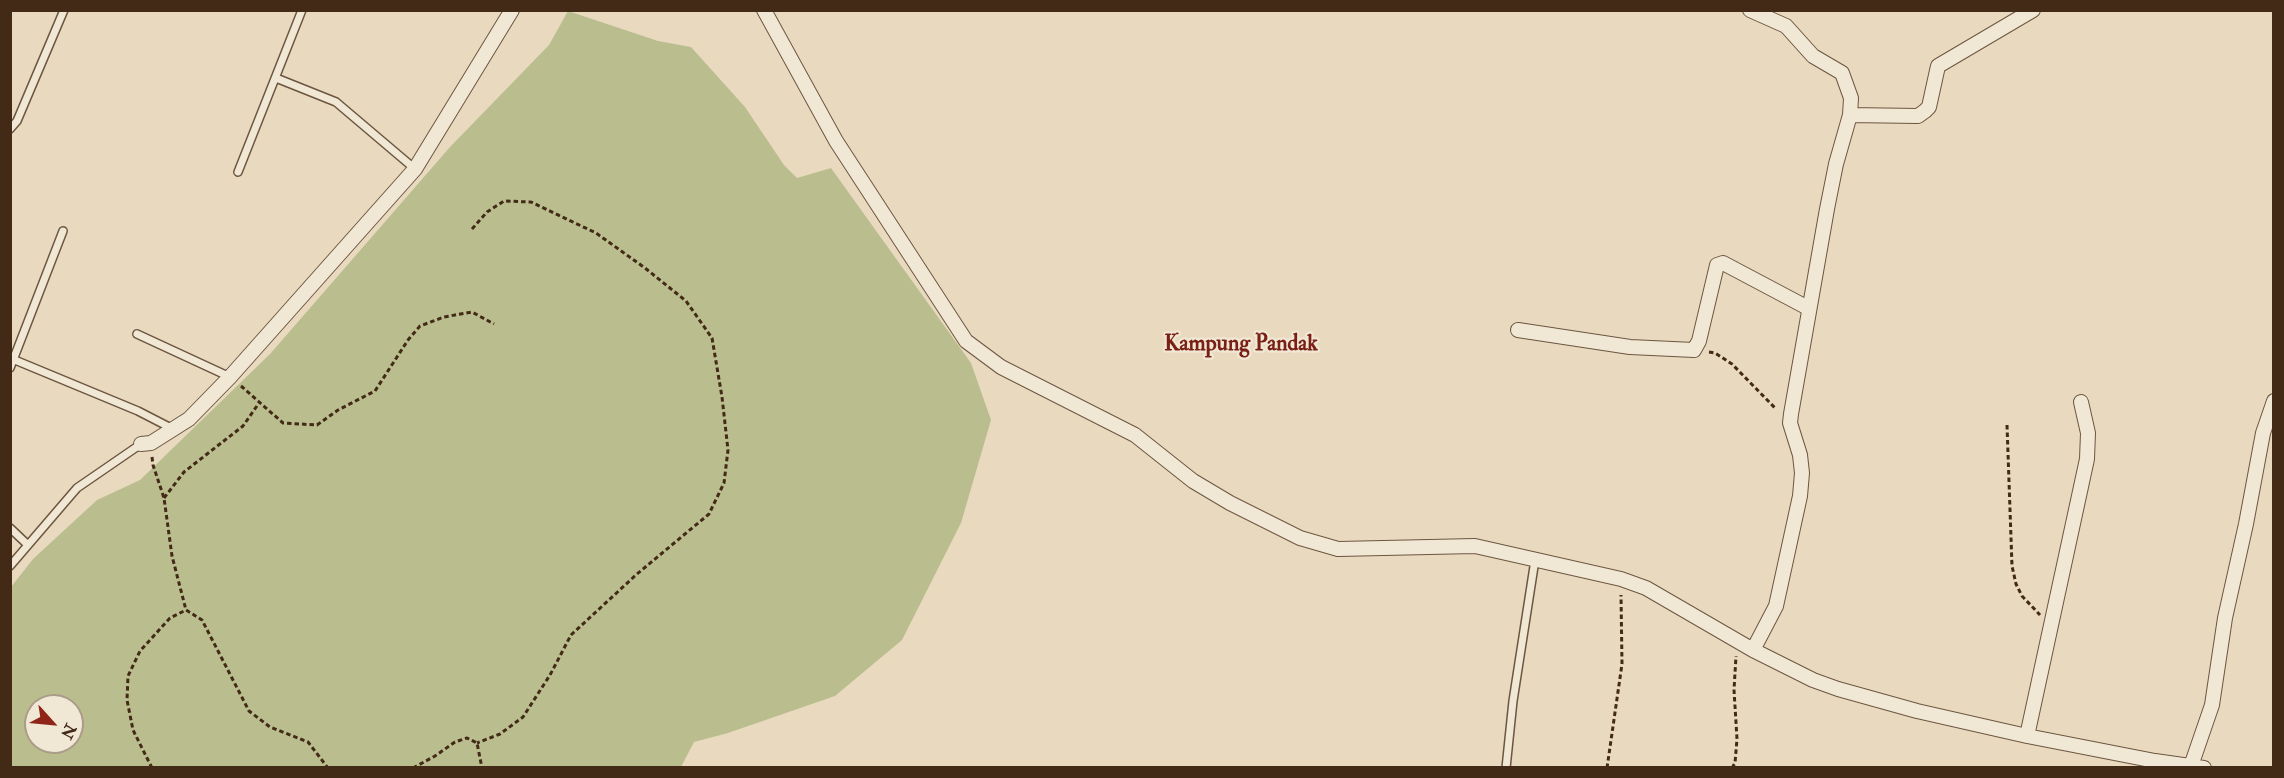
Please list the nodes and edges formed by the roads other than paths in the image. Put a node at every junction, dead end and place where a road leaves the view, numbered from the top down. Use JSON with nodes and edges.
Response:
{"nodes":[{"id":1,"x":64,"y":10,"type":"edge"},
{"id":2,"x":303,"y":10,"type":"edge"},
{"id":3,"x":512,"y":10,"type":"edge"},
{"id":4,"x":764,"y":10,"type":"edge"},
{"id":5,"x":1750,"y":10,"type":"edge"},
{"id":6,"x":2033,"y":10,"type":"edge"},
{"id":7,"x":276,"y":78,"type":"junction"},
{"id":8,"x":1850,"y":116,"type":"junction"},
{"id":9,"x":10,"y":129,"type":"edge"},
{"id":10,"x":415,"y":169,"type":"junction"},
{"id":11,"x":238,"y":172,"type":"dead end"},
{"id":12,"x":63,"y":231,"type":"dead end"},
{"id":13,"x":1808,"y":308,"type":"junction"},
{"id":14,"x":1518,"y":330,"type":"dead end"},
{"id":15,"x":137,"y":334,"type":"dead end"},
{"id":16,"x":12,"y":358,"type":"edge"},
{"id":17,"x":10,"y":368,"type":"edge"},
{"id":18,"x":230,"y":376,"type":"junction"},
{"id":19,"x":2274,"y":401,"type":"edge"},
{"id":20,"x":2081,"y":402,"type":"dead end"},
{"id":21,"x":174,"y":430,"type":"junction"},
{"id":22,"x":146,"y":444,"type":"joint"},
{"id":23,"x":10,"y":528,"type":"edge"},
{"id":24,"x":28,"y":545,"type":"junction"},
{"id":25,"x":1535,"y":560,"type":"junction"},
{"id":26,"x":10,"y":566,"type":"edge"},
{"id":27,"x":1753,"y":650,"type":"junction"},
{"id":28,"x":2027,"y":736,"type":"junction"},
{"id":29,"x":2197,"y":767,"type":"edge"},
{"id":30,"x":1506,"y":768,"type":"edge"}],
"edges":[{"from":1,"to":9,"type":"lane"},
{"from":2,"to":7,"type":"lane"},
{"from":3,"to":10,"type":"street"},
{"from":4,"to":25,"type":"street"},
{"from":5,"to":8,"type":"street"},
{"from":6,"to":8,"type":"street"},
{"from":7,"to":10,"type":"lane"},
{"from":7,"to":11,"type":"lane"},
{"from":8,"to":13,"type":"street"},
{"from":10,"to":18,"type":"street"},
{"from":12,"to":16,"type":"lane"},
{"from":13,"to":14,"type":"street"},
{"from":13,"to":27,"type":"street"},
{"from":15,"to":18,"type":"lane"},
{"from":16,"to":17,"type":"lane"},
{"from":16,"to":21,"type":"lane"},
{"from":18,"to":21,"type":"street"},
{"from":19,"to":29,"type":"street"},
{"from":20,"to":28,"type":"street"},
{"from":21,"to":22,"type":"street"},
{"from":22,"to":24,"type":"lane"},
{"from":23,"to":24,"type":"lane"},
{"from":24,"to":26,"type":"lane"},
{"from":25,"to":27,"type":"street"},
{"from":25,"to":30,"type":"lane"},
{"from":27,"to":28,"type":"street"},
{"from":28,"to":29,"type":"street"}]}
